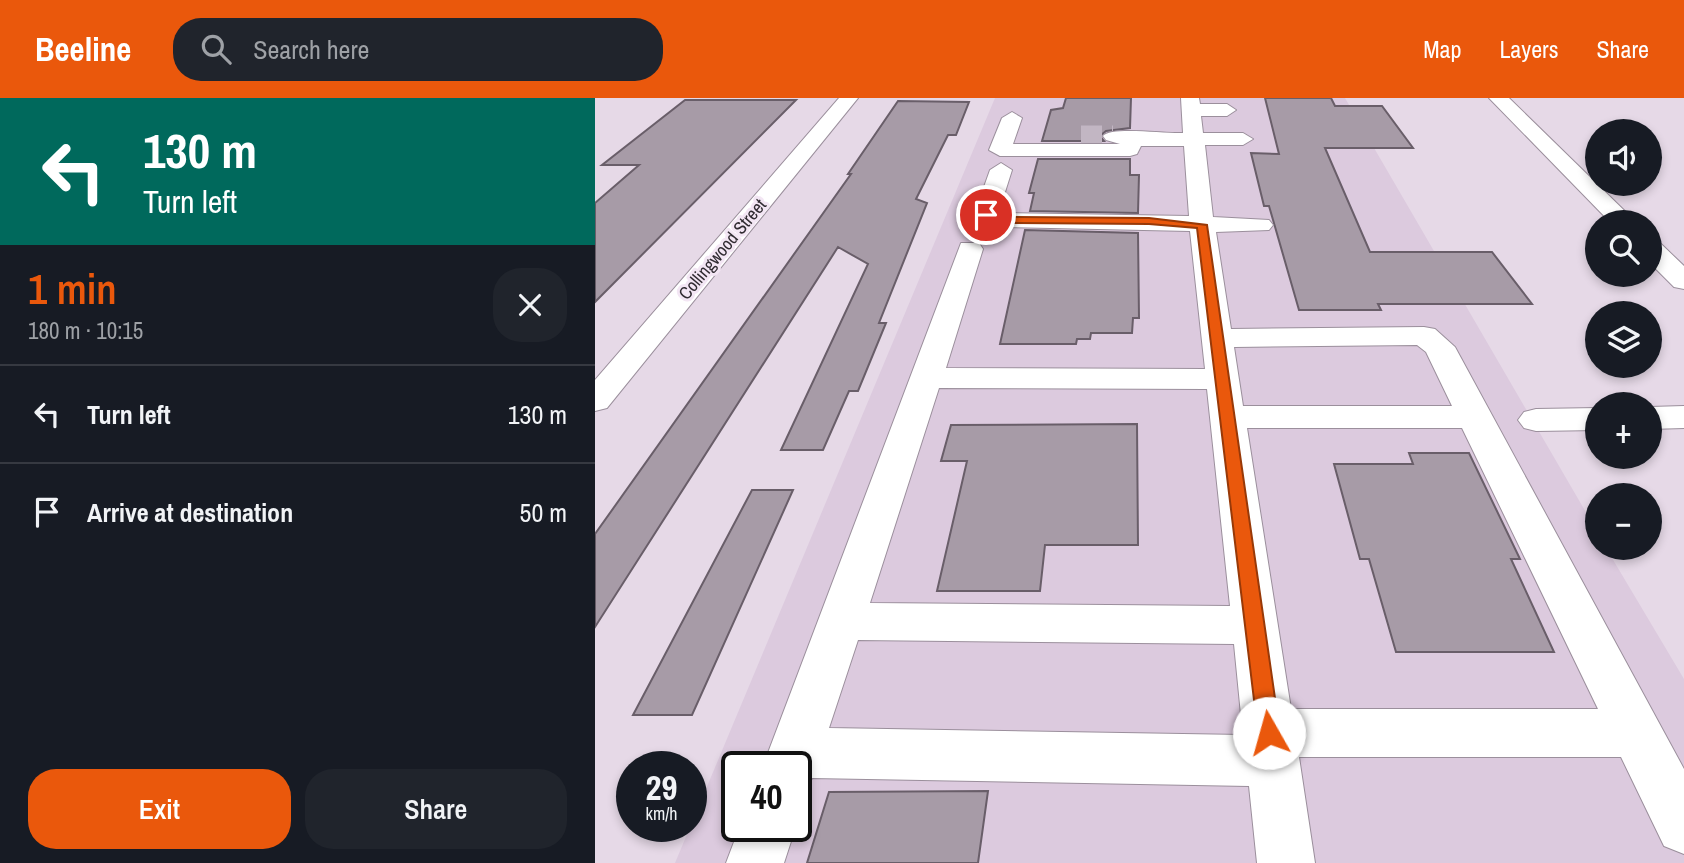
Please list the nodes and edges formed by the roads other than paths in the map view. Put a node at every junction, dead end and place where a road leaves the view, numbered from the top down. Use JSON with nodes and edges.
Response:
{"nodes":[{"id":1,"x":849,"y":98,"type":"edge"},
{"id":2,"x":1498,"y":98,"type":"edge"},
{"id":3,"x":1201,"y":114,"type":"edge"},
{"id":4,"x":1013,"y":115,"type":"edge"},
{"id":5,"x":1081,"y":136,"type":"tunnel mouth"},
{"id":6,"x":1243,"y":139,"type":"dead end"},
{"id":7,"x":1001,"y":170,"type":"dead end"},
{"id":8,"x":1612,"y":210,"type":"edge"},
{"id":9,"x":1202,"y":225,"type":"junction"},
{"id":10,"x":1259,"y":225,"type":"dead end"},
{"id":11,"x":970,"y":248,"type":"dead end"},
{"id":12,"x":1662,"y":260,"type":"edge"},
{"id":13,"x":1684,"y":281,"type":"edge"},
{"id":14,"x":1219,"y":338,"type":"junction"},
{"id":15,"x":926,"y":378,"type":"junction"},
{"id":16,"x":1226,"y":398,"type":"junction"},
{"id":17,"x":595,"y":401,"type":"edge"},
{"id":18,"x":1475,"y":417,"type":"junction"},
{"id":19,"x":1684,"y":417,"type":"edge"},
{"id":20,"x":1662,"y":418,"type":"edge"},
{"id":21,"x":1536,"y":419,"type":"dead end"},
{"id":22,"x":1585,"y":419,"type":"edge"},
{"id":23,"x":841,"y":621,"type":"junction"},
{"id":24,"x":1256,"y":625,"type":"junction"},
{"id":25,"x":1636,"y":733,"type":"junction"},
{"id":26,"x":1271,"y":747,"type":"junction"},
{"id":27,"x":795,"y":751,"type":"edge"},
{"id":28,"x":812,"y":759,"type":"edge"},
{"id":29,"x":1684,"y":825,"type":"edge"},
{"id":30,"x":762,"y":842,"type":"edge"},
{"id":31,"x":755,"y":863,"type":"edge"},
{"id":32,"x":1286,"y":863,"type":"edge"}],
"edges":[{"from":1,"to":17,"type":"street","name":"Collingwood Street"},
{"from":2,"to":8,"type":"street"},
{"from":3,"to":4,"type":"street"},
{"from":3,"to":6,"type":"street"},
{"from":3,"to":9,"type":"street"},
{"from":4,"to":5,"type":"street"},
{"from":7,"to":9,"type":"street"},
{"from":9,"to":10,"type":"street"},
{"from":9,"to":14,"type":"street"},
{"from":11,"to":15,"type":"street"},
{"from":12,"to":13,"type":"street"},
{"from":14,"to":16,"type":"street"},
{"from":14,"to":18,"type":"street"},
{"from":15,"to":16,"type":"street"},
{"from":15,"to":23,"type":"street"},
{"from":16,"to":18,"type":"street"},
{"from":16,"to":24,"type":"street"},
{"from":18,"to":25,"type":"street"},
{"from":19,"to":20,"type":"street"},
{"from":21,"to":22,"type":"street"},
{"from":23,"to":24,"type":"street"},
{"from":23,"to":27,"type":"street"},
{"from":24,"to":26,"type":"street"},
{"from":25,"to":26,"type":"street"},
{"from":25,"to":29,"type":"street"},
{"from":26,"to":28,"type":"street"},
{"from":26,"to":32,"type":"street"},
{"from":30,"to":31,"type":"street"}]}
